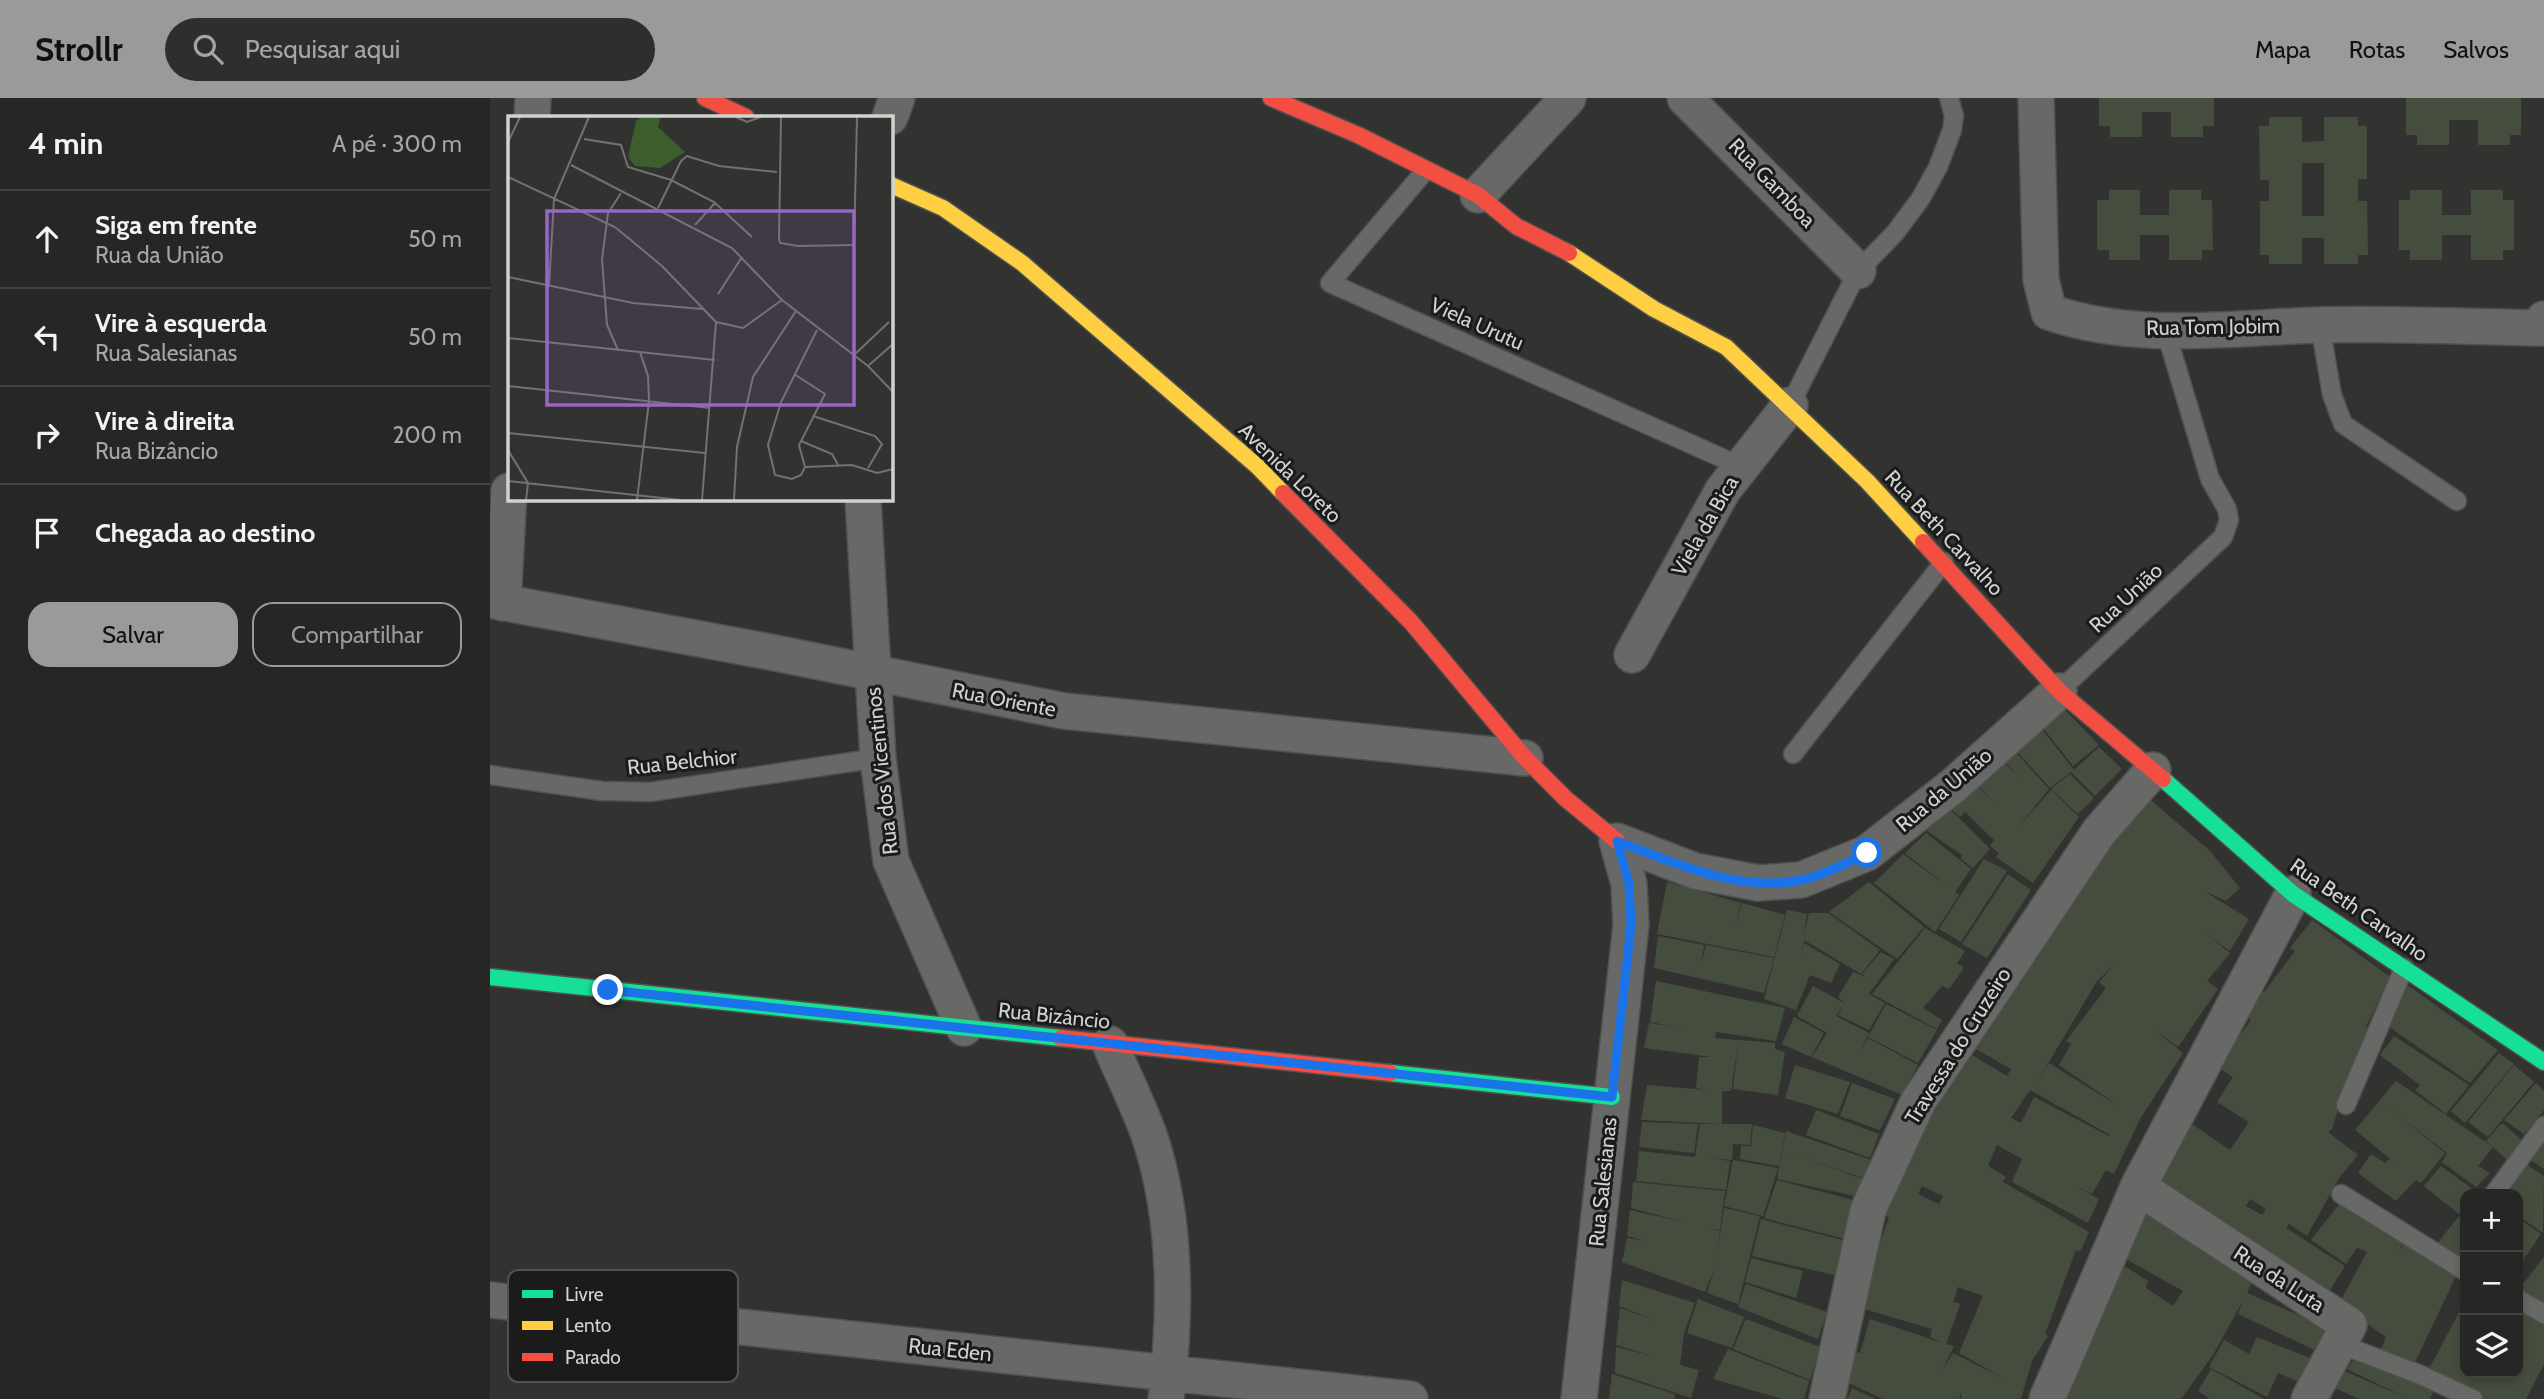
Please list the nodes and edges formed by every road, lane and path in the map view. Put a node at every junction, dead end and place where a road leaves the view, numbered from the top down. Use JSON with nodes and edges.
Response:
{"nodes":[{"id":1,"x":533,"y":98,"type":"edge"},
{"id":2,"x":705,"y":98,"type":"edge"},
{"id":3,"x":897,"y":98,"type":"edge"},
{"id":4,"x":1271,"y":98,"type":"edge"},
{"id":5,"x":1568,"y":98,"type":"edge"},
{"id":6,"x":1685,"y":98,"type":"edge"},
{"id":7,"x":1949,"y":98,"type":"edge"},
{"id":8,"x":2036,"y":98,"type":"edge"},
{"id":9,"x":531,"y":116,"type":"edge"},
{"id":10,"x":744,"y":116,"type":"edge"},
{"id":11,"x":890,"y":116,"type":"edge"},
{"id":12,"x":1425,"y":172,"type":"junction"},
{"id":13,"x":892,"y":185,"type":"edge"},
{"id":14,"x":1478,"y":195,"type":"junction"},
{"id":15,"x":1858,"y":271,"type":"junction"},
{"id":16,"x":2320,"y":325,"type":"junction"},
{"id":17,"x":2543,"y":329,"type":"edge"},
{"id":18,"x":2166,"y":332,"type":"junction"},
{"id":19,"x":1790,"y":405,"type":"junction"},
{"id":20,"x":1740,"y":466,"type":"junction"},
{"id":21,"x":508,"y":500,"type":"edge"},
{"id":22,"x":863,"y":500,"type":"edge"},
{"id":23,"x":2457,"y":501,"type":"dead end"},
{"id":24,"x":1944,"y":562,"type":"junction"},
{"id":25,"x":496,"y":602,"type":"edge"},
{"id":26,"x":1632,"y":655,"type":"dead end"},
{"id":27,"x":872,"y":674,"type":"junction"},
{"id":28,"x":2059,"y":691,"type":"junction"},
{"id":29,"x":1793,"y":754,"type":"dead end"},
{"id":30,"x":878,"y":758,"type":"junction"},
{"id":31,"x":1525,"y":758,"type":"junction"},
{"id":32,"x":2153,"y":770,"type":"junction"},
{"id":33,"x":490,"y":775,"type":"edge"},
{"id":34,"x":1617,"y":841,"type":"junction"},
{"id":35,"x":2293,"y":894,"type":"junction"},
{"id":36,"x":2404,"y":968,"type":"junction"},
{"id":37,"x":490,"y":977,"type":"edge"},
{"id":38,"x":964,"y":1028,"type":"junction"},
{"id":39,"x":1110,"y":1044,"type":"junction"},
{"id":40,"x":2543,"y":1059,"type":"edge"},
{"id":41,"x":1612,"y":1097,"type":"junction"},
{"id":42,"x":2346,"y":1105,"type":"dead end"},
{"id":43,"x":2544,"y":1126,"type":"edge"},
{"id":44,"x":2138,"y":1187,"type":"junction"},
{"id":45,"x":2498,"y":1189,"type":"edge"},
{"id":46,"x":2341,"y":1194,"type":"dead end"},
{"id":47,"x":2460,"y":1268,"type":"edge"},
{"id":48,"x":490,"y":1300,"type":"edge"},
{"id":49,"x":508,"y":1302,"type":"edge"},
{"id":50,"x":2523,"y":1302,"type":"edge"},
{"id":51,"x":2544,"y":1314,"type":"edge"},
{"id":52,"x":738,"y":1332,"type":"edge"},
{"id":53,"x":2340,"y":1344,"type":"junction"},
{"id":54,"x":1167,"y":1386,"type":"edge"},
{"id":55,"x":1410,"y":1399,"type":"edge"},
{"id":56,"x":1579,"y":1399,"type":"edge"},
{"id":57,"x":1827,"y":1399,"type":"edge"},
{"id":58,"x":2047,"y":1399,"type":"edge"},
{"id":59,"x":2309,"y":1399,"type":"edge"},
{"id":60,"x":2473,"y":1399,"type":"edge"}],
"edges":[{"from":1,"to":9,"type":"street"},
{"from":2,"to":10,"type":"street"},
{"from":3,"to":11,"type":"street"},
{"from":4,"to":12,"type":"street","name":"Rua Beth Carvalho"},
{"from":5,"to":14,"type":"street"},
{"from":6,"to":15,"type":"street","name":"Rua Gamboa"},
{"from":7,"to":15,"type":"lane"},
{"from":8,"to":18,"type":"street","name":"Rua Tom Jobim"},
{"from":12,"to":14,"type":"street","name":"Rua Beth Carvalho"},
{"from":12,"to":20,"type":"lane","name":"Viela Urutu"},
{"from":13,"to":31,"type":"street","name":"Avenida Loreto"},
{"from":14,"to":19,"type":"street","name":"Rua Beth Carvalho"},
{"from":15,"to":19,"type":"lane"},
{"from":16,"to":17,"type":"street","name":"Rua Tom Jobim"},
{"from":16,"to":18,"type":"street","name":"Rua Tom Jobim"},
{"from":16,"to":23,"type":"lane"},
{"from":18,"to":28,"type":"lane","name":"Rua União"},
{"from":19,"to":20,"type":"street","name":"Viela da Bica"},
{"from":19,"to":24,"type":"street","name":"Rua Beth Carvalho"},
{"from":20,"to":26,"type":"street","name":"Viela da Bica"},
{"from":21,"to":25,"type":"street"},
{"from":22,"to":27,"type":"street","name":"Rua dos Vicentinos"},
{"from":24,"to":28,"type":"street","name":"Rua Beth Carvalho"},
{"from":24,"to":29,"type":"lane"},
{"from":25,"to":27,"type":"street","name":"Rua Oriente"},
{"from":27,"to":30,"type":"street","name":"Rua dos Vicentinos"},
{"from":27,"to":31,"type":"street","name":"Rua Oriente"},
{"from":28,"to":32,"type":"street","name":"Rua Beth Carvalho"},
{"from":28,"to":34,"type":"street","name":"Rua da União"},
{"from":30,"to":33,"type":"lane","name":"Rua Belchior"},
{"from":30,"to":38,"type":"street","name":"Rua dos Vicentinos"},
{"from":31,"to":34,"type":"street","name":"Avenida Loreto"},
{"from":32,"to":35,"type":"street","name":"Rua Beth Carvalho"},
{"from":32,"to":57,"type":"street","name":"Travessa do Cruzeiro"},
{"from":34,"to":41,"type":"street","name":"Rua Salesianas"},
{"from":35,"to":36,"type":"street","name":"Rua Beth Carvalho"},
{"from":35,"to":44,"type":"street"},
{"from":36,"to":40,"type":"street","name":"Rua Beth Carvalho"},
{"from":36,"to":42,"type":"lane"},
{"from":37,"to":38,"type":"street","name":"Rua Bizâncio"},
{"from":38,"to":39,"type":"street","name":"Rua Bizâncio"},
{"from":39,"to":41,"type":"street","name":"Rua Bizâncio"},
{"from":39,"to":54,"type":"street"},
{"from":41,"to":56,"type":"street","name":"Rua Salesianas"},
{"from":43,"to":45,"type":"lane"},
{"from":44,"to":53,"type":"street","name":"Rua da Luta"},
{"from":44,"to":58,"type":"street"},
{"from":46,"to":47,"type":"lane"},
{"from":48,"to":49,"type":"street","name":"Rua Eden"},
{"from":50,"to":51,"type":"lane"},
{"from":52,"to":54,"type":"street","name":"Rua Eden"},
{"from":53,"to":59,"type":"street"},
{"from":53,"to":60,"type":"lane"},
{"from":54,"to":55,"type":"street","name":"Rua Eden"}]}
